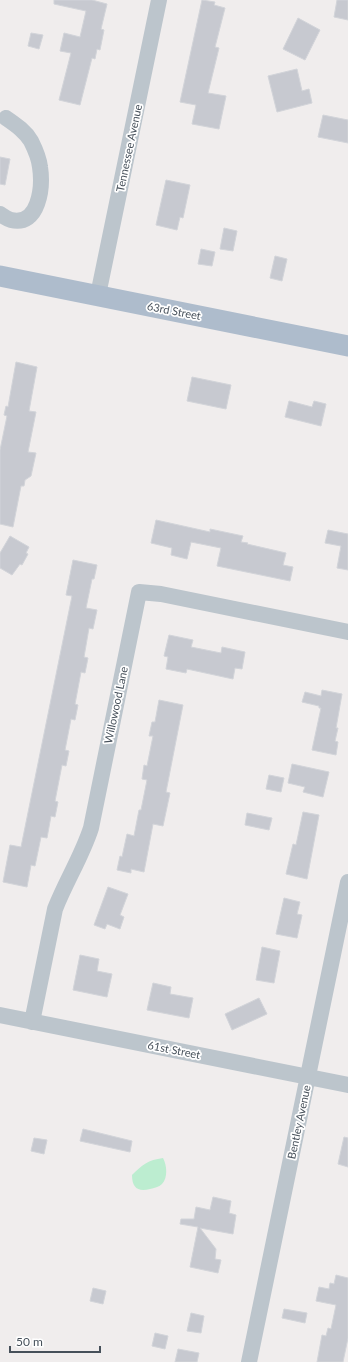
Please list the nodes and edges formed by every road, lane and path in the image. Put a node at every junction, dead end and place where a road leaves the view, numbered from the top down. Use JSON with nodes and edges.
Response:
{"nodes":[{"id":1,"x":159,"y":0,"type":"edge"},
{"id":2,"x":6,"y":118,"type":"dead end"},
{"id":3,"x":0,"y":214,"type":"edge"},
{"id":4,"x":0,"y":276,"type":"edge"},
{"id":5,"x":98,"y":295,"type":"junction"},
{"id":6,"x":348,"y":346,"type":"edge"},
{"id":7,"x":348,"y":632,"type":"edge"},
{"id":8,"x":348,"y":882,"type":"edge"},
{"id":9,"x":0,"y":1015,"type":"edge"},
{"id":10,"x":32,"y":1022,"type":"junction"},
{"id":11,"x":308,"y":1077,"type":"junction"},
{"id":12,"x":348,"y":1085,"type":"edge"},
{"id":13,"x":249,"y":1362,"type":"edge"}],
"edges":[{"from":1,"to":5,"type":"street","name":"Tennessee Avenue"},
{"from":2,"to":3,"type":"street"},
{"from":4,"to":5,"type":"main road","name":"63rd Street"},
{"from":5,"to":6,"type":"main road","name":"63rd Street"},
{"from":7,"to":10,"type":"street","name":"Willowood Lane"},
{"from":8,"to":11,"type":"street","name":"Bentley Avenue"},
{"from":9,"to":10,"type":"street","name":"61st Street"},
{"from":10,"to":11,"type":"street","name":"61st Street"},
{"from":11,"to":12,"type":"street","name":"61st Street"},
{"from":11,"to":13,"type":"street","name":"Bentley Avenue"}]}
